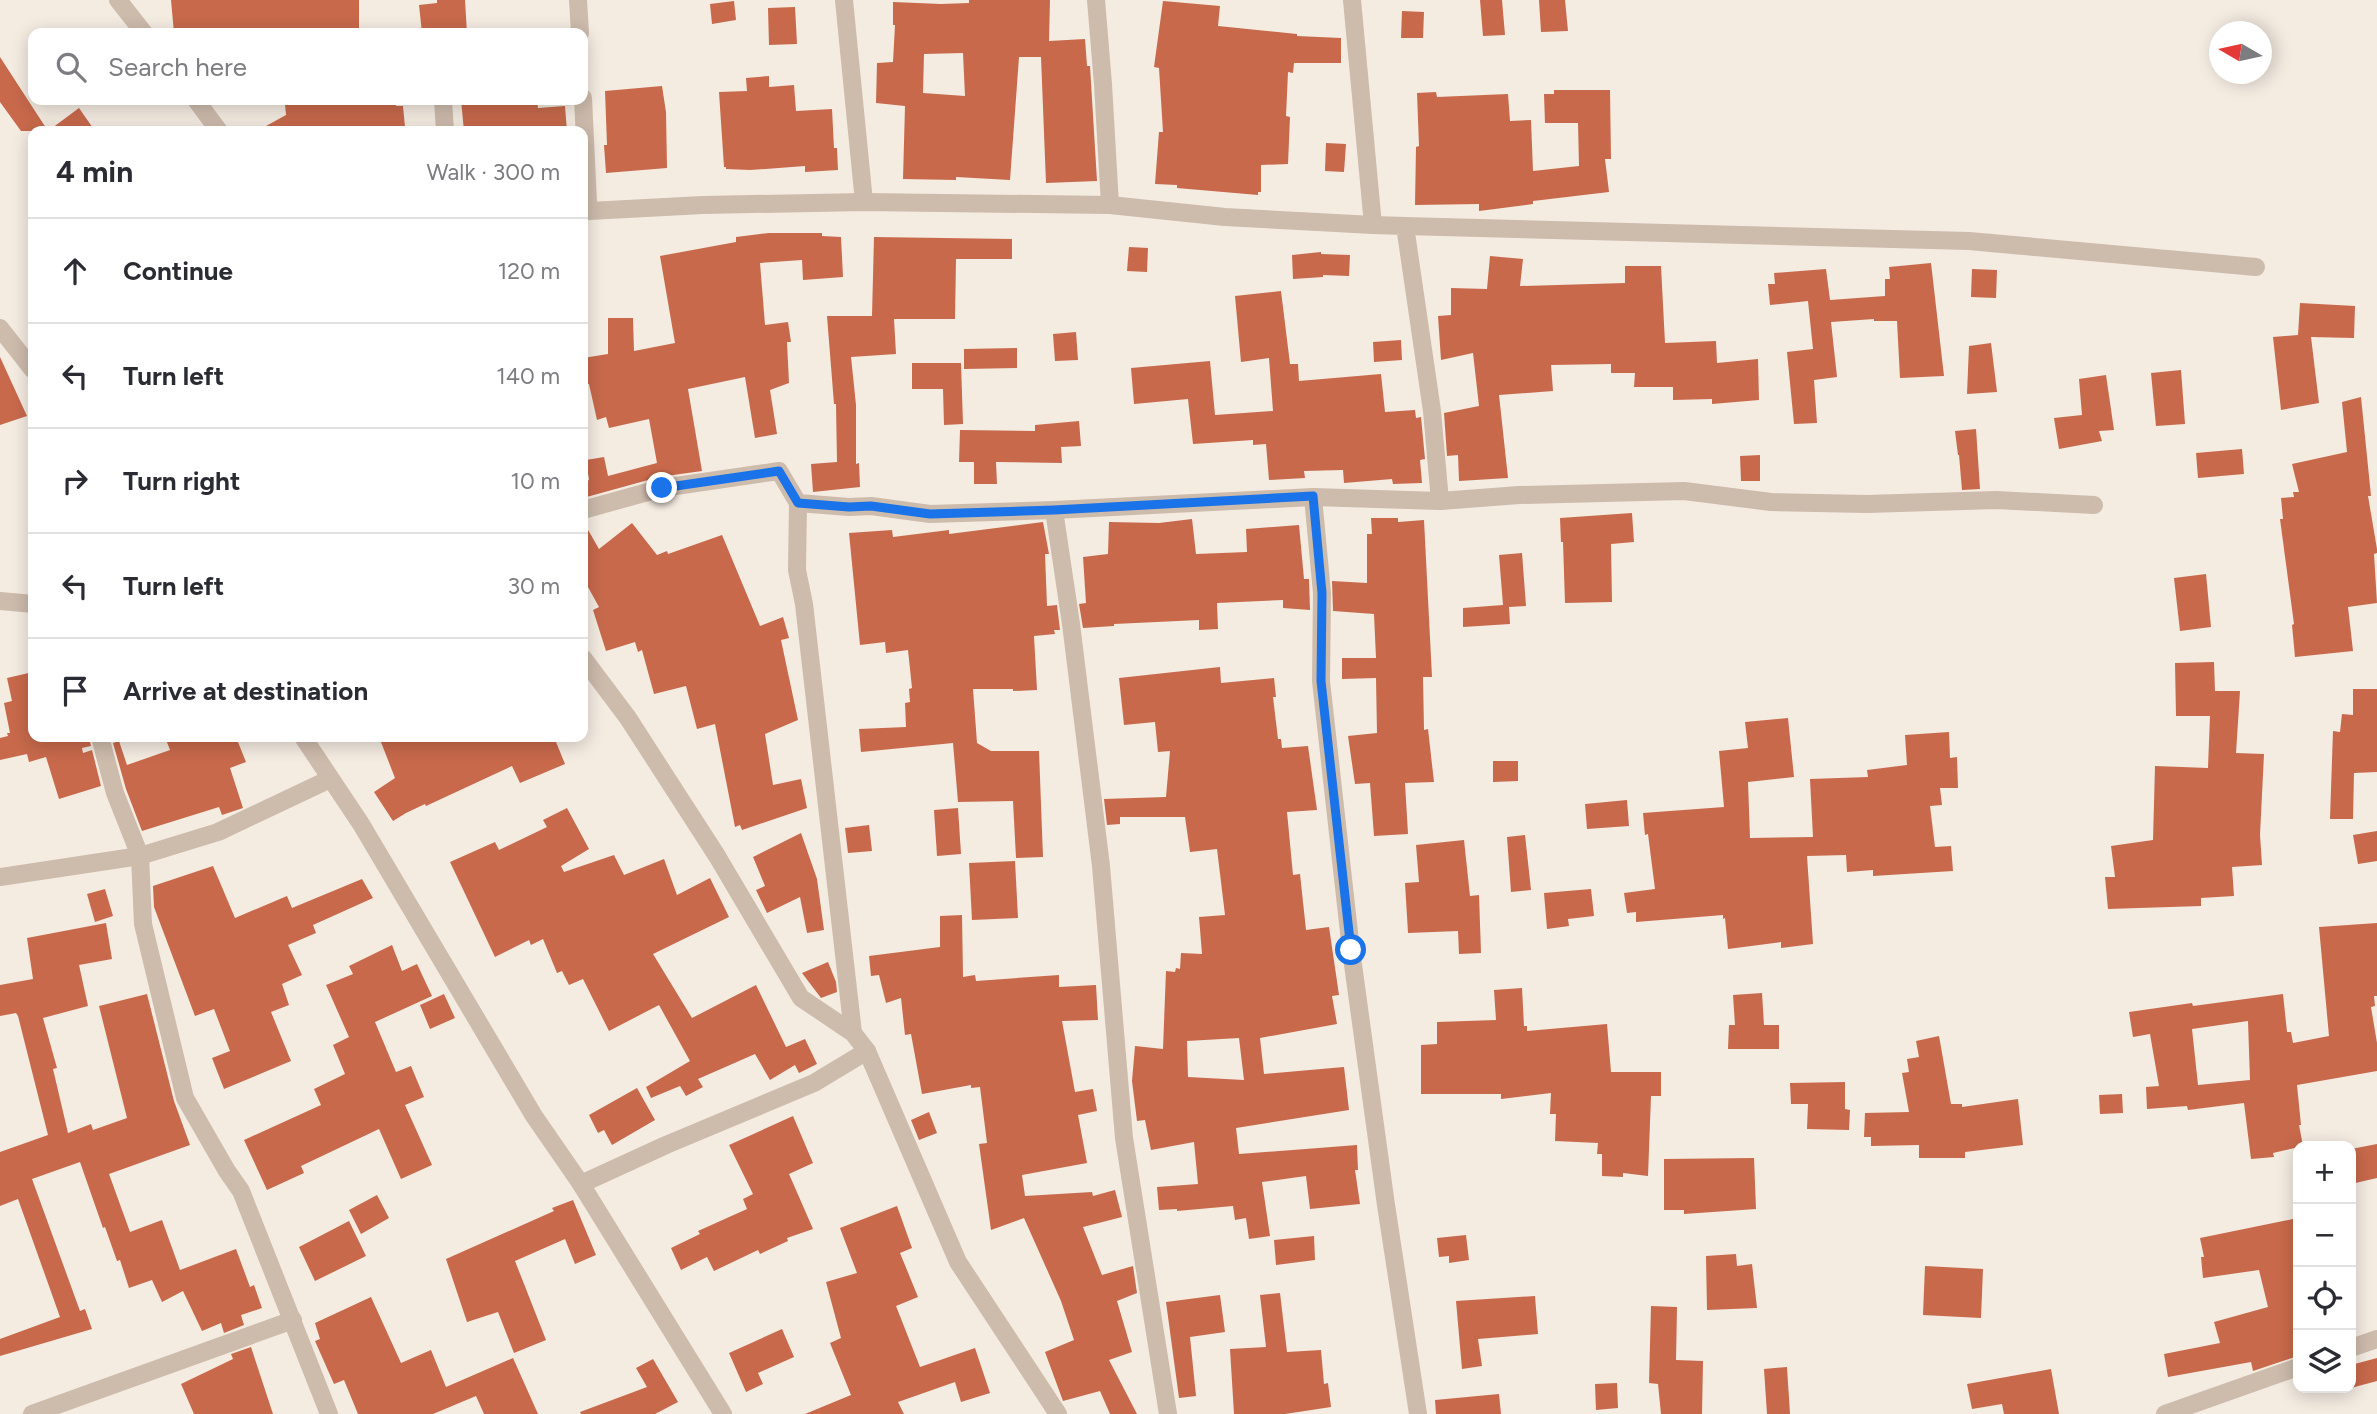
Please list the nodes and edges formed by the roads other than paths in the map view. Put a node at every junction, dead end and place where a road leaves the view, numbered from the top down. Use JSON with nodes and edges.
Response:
{"nodes":[{"id":1,"x":118,"y":0,"type":"edge"},
{"id":2,"x":578,"y":0,"type":"edge"},
{"id":3,"x":844,"y":0,"type":"edge"},
{"id":4,"x":1096,"y":0,"type":"edge"},
{"id":5,"x":1352,"y":0,"type":"edge"},
{"id":6,"x":140,"y":28,"type":"edge"},
{"id":7,"x":580,"y":28,"type":"edge"},
{"id":8,"x":200,"y":105,"type":"edge"},
{"id":9,"x":443,"y":105,"type":"edge"},
{"id":10,"x":583,"y":105,"type":"edge"},
{"id":11,"x":215,"y":126,"type":"edge"},
{"id":12,"x":445,"y":126,"type":"edge"},
{"id":13,"x":584,"y":126,"type":"edge"},
{"id":14,"x":864,"y":202,"type":"junction"},
{"id":15,"x":1110,"y":205,"type":"junction"},
{"id":16,"x":588,"y":209,"type":"edge"},
{"id":17,"x":1373,"y":225,"type":"junction"},
{"id":18,"x":1405,"y":226,"type":"junction"},
{"id":19,"x":2256,"y":267,"type":"dead end"},
{"id":20,"x":0,"y":328,"type":"edge"},
{"id":21,"x":28,"y":364,"type":"edge"},
{"id":22,"x":1313,"y":496,"type":"junction"},
{"id":23,"x":1440,"y":501,"type":"junction"},
{"id":24,"x":798,"y":503,"type":"junction"},
{"id":25,"x":2094,"y":505,"type":"dead end"},
{"id":26,"x":588,"y":509,"type":"edge"},
{"id":27,"x":1054,"y":510,"type":"junction"},
{"id":28,"x":0,"y":601,"type":"edge"},
{"id":29,"x":28,"y":604,"type":"edge"},
{"id":30,"x":588,"y":665,"type":"edge"},
{"id":31,"x":101,"y":742,"type":"edge"},
{"id":32,"x":306,"y":742,"type":"edge"},
{"id":33,"x":330,"y":779,"type":"junction"},
{"id":34,"x":140,"y":856,"type":"junction"},
{"id":35,"x":0,"y":877,"type":"edge"},
{"id":36,"x":853,"y":1033,"type":"junction"},
{"id":37,"x":867,"y":1051,"type":"junction"},
{"id":38,"x":582,"y":1184,"type":"junction"},
{"id":39,"x":293,"y":1320,"type":"junction"},
{"id":40,"x":2377,"y":1339,"type":"edge"},
{"id":41,"x":2356,"y":1346,"type":"edge"},
{"id":42,"x":2293,"y":1369,"type":"edge"},
{"id":43,"x":63,"y":1409,"type":"edge"},
{"id":44,"x":32,"y":1414,"type":"edge"},
{"id":45,"x":329,"y":1414,"type":"edge"},
{"id":46,"x":723,"y":1414,"type":"edge"},
{"id":47,"x":1059,"y":1414,"type":"edge"},
{"id":48,"x":1168,"y":1414,"type":"edge"},
{"id":49,"x":1418,"y":1414,"type":"edge"},
{"id":50,"x":2165,"y":1414,"type":"edge"}],
"edges":[{"from":1,"to":6,"type":"street"},
{"from":2,"to":7,"type":"street"},
{"from":3,"to":14,"type":"street"},
{"from":4,"to":15,"type":"street"},
{"from":5,"to":17,"type":"street"},
{"from":8,"to":11,"type":"street"},
{"from":9,"to":12,"type":"street"},
{"from":10,"to":13,"type":"street"},
{"from":14,"to":15,"type":"street"},
{"from":14,"to":16,"type":"street"},
{"from":15,"to":17,"type":"street"},
{"from":17,"to":18,"type":"street"},
{"from":18,"to":19,"type":"street"},
{"from":18,"to":23,"type":"street"},
{"from":20,"to":21,"type":"street"},
{"from":22,"to":23,"type":"street"},
{"from":22,"to":27,"type":"street"},
{"from":22,"to":49,"type":"street"},
{"from":23,"to":25,"type":"street"},
{"from":24,"to":26,"type":"street"},
{"from":24,"to":27,"type":"street"},
{"from":24,"to":36,"type":"street"},
{"from":27,"to":48,"type":"street"},
{"from":28,"to":29,"type":"street"},
{"from":30,"to":36,"type":"street"},
{"from":31,"to":34,"type":"street"},
{"from":32,"to":33,"type":"street"},
{"from":33,"to":34,"type":"street"},
{"from":33,"to":38,"type":"street"},
{"from":34,"to":35,"type":"street"},
{"from":34,"to":39,"type":"street"},
{"from":36,"to":37,"type":"street"},
{"from":37,"to":38,"type":"street"},
{"from":37,"to":47,"type":"street"},
{"from":38,"to":46,"type":"street"},
{"from":39,"to":43,"type":"street"},
{"from":39,"to":45,"type":"street"},
{"from":40,"to":41,"type":"street"},
{"from":42,"to":50,"type":"street"},
{"from":43,"to":44,"type":"street"}]}
